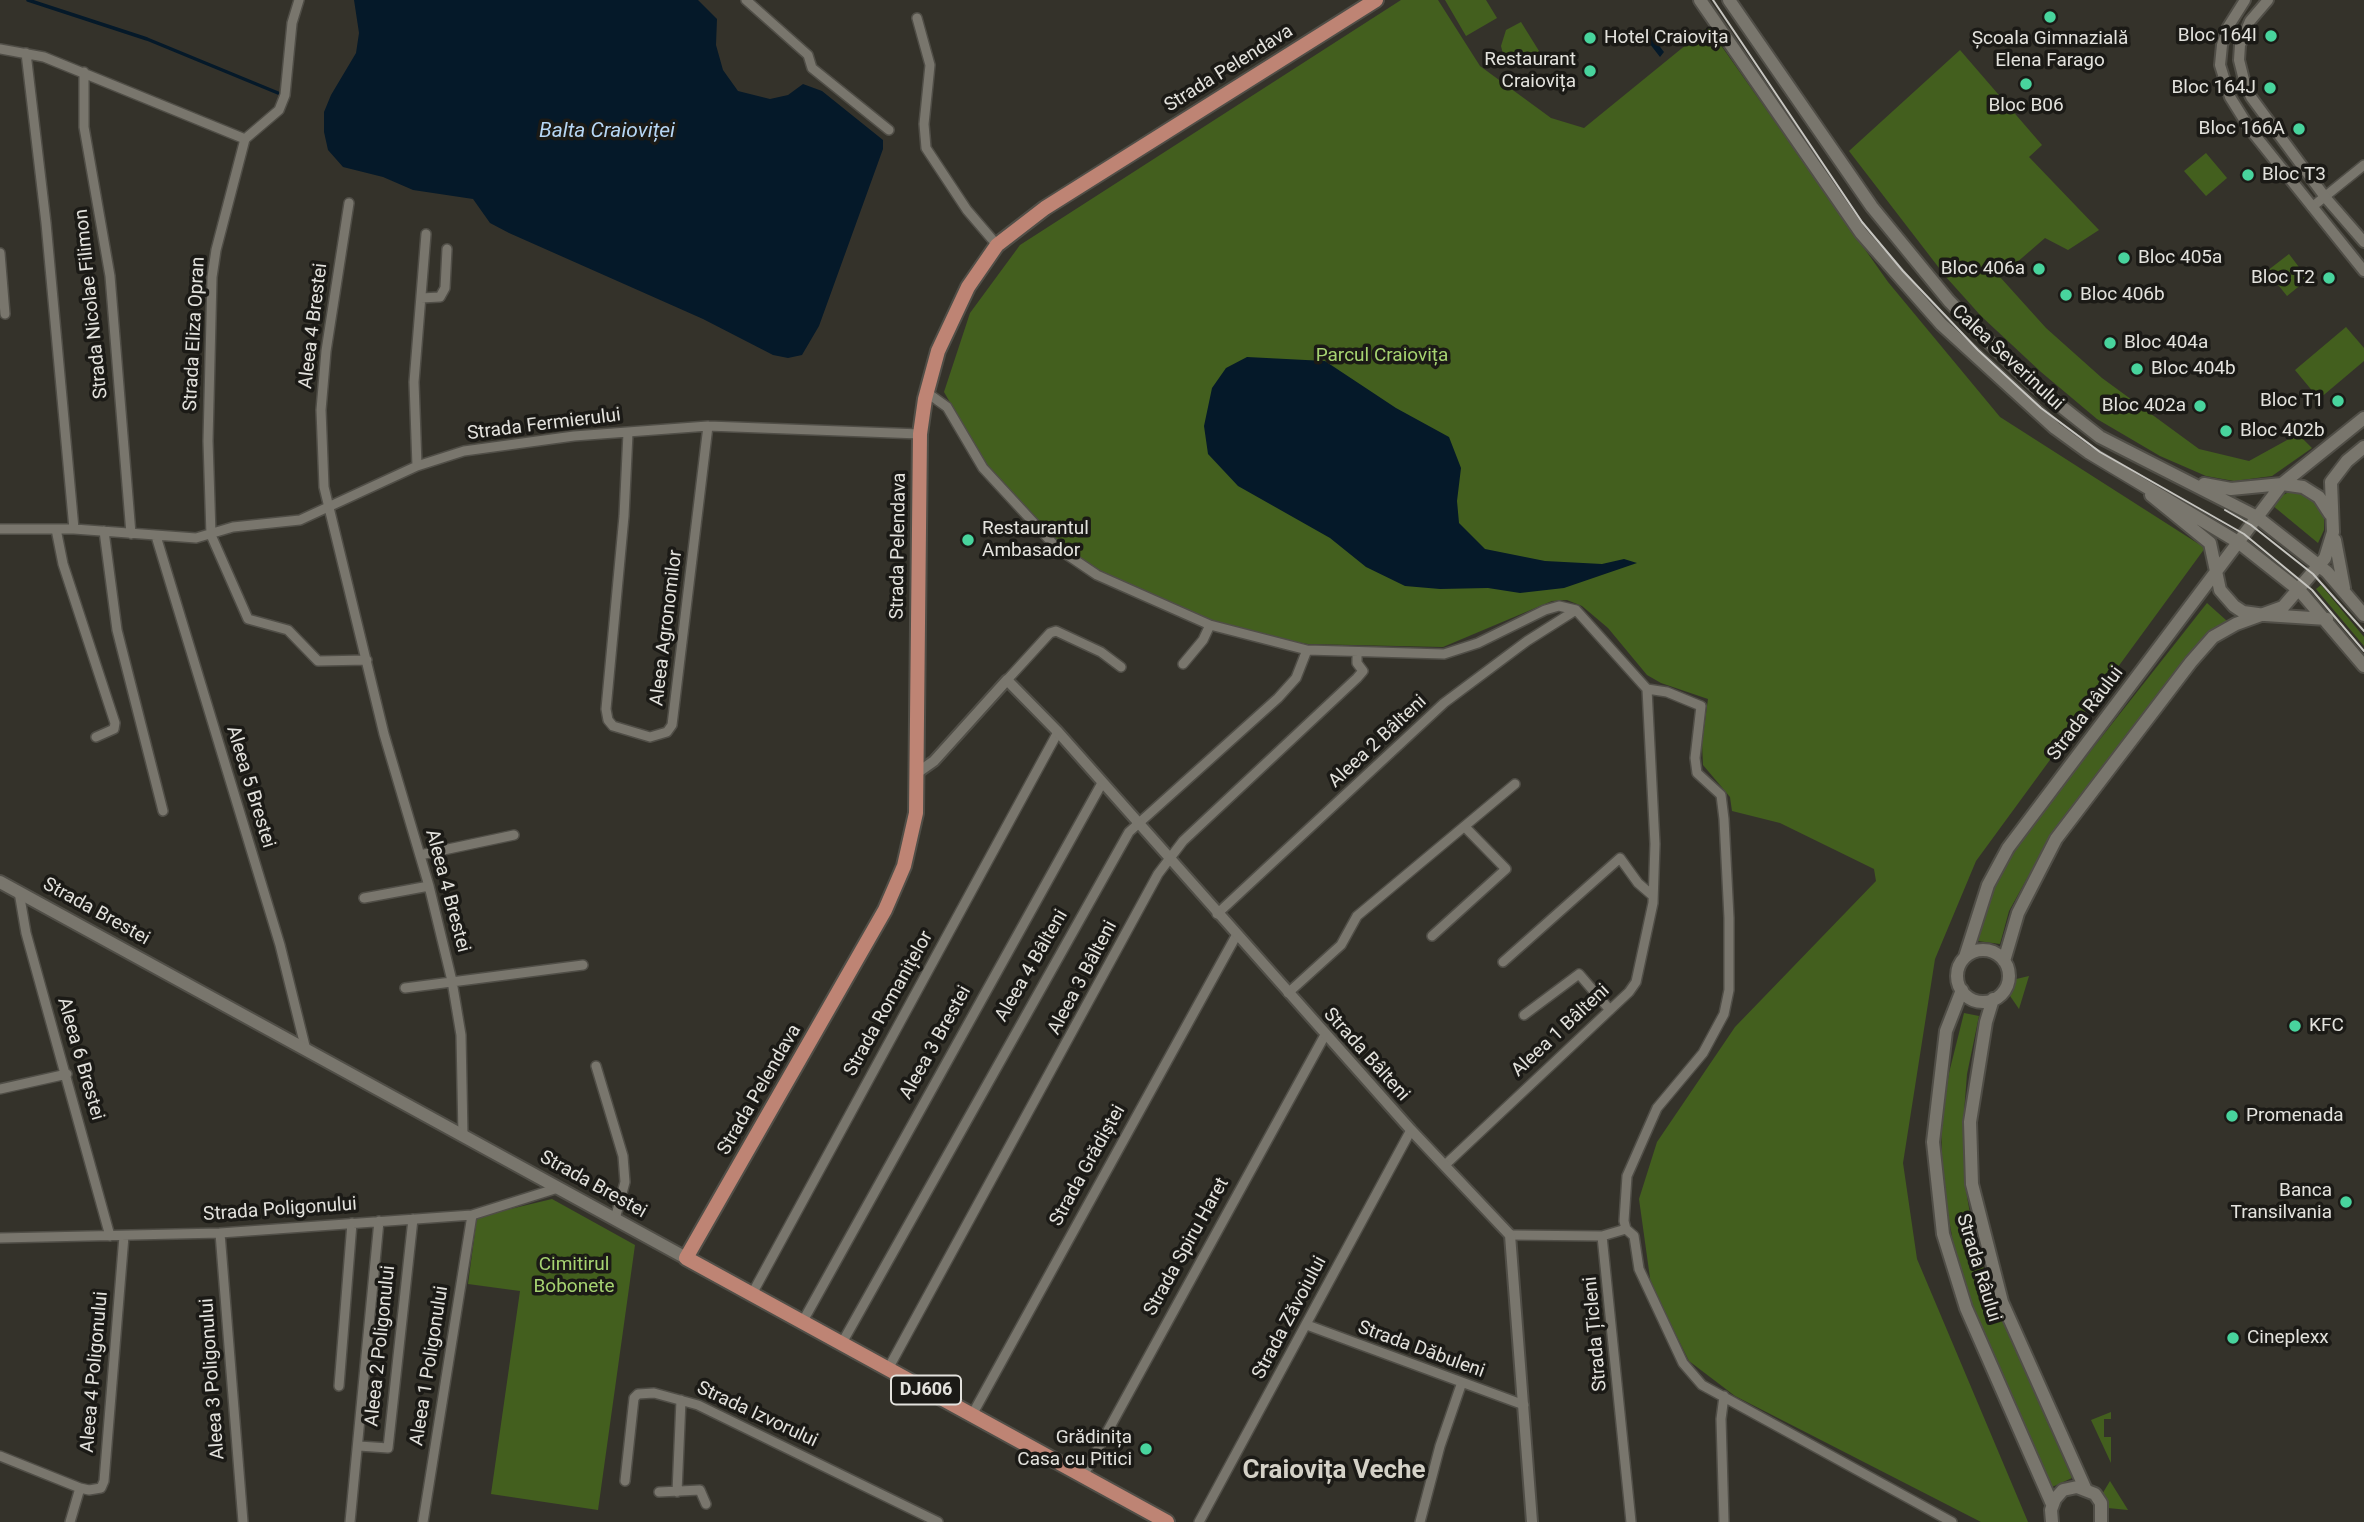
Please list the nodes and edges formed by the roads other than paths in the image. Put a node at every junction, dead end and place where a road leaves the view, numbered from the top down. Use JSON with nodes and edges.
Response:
{"nodes":[{"id":1,"x":299,"y":0,"type":"edge"},
{"id":2,"x":746,"y":0,"type":"edge"},
{"id":3,"x":1376,"y":0,"type":"edge"},
{"id":4,"x":1700,"y":0,"type":"edge"},
{"id":5,"x":1729,"y":0,"type":"edge"},
{"id":6,"x":2245,"y":0,"type":"edge"},
{"id":7,"x":2268,"y":0,"type":"edge"},
{"id":8,"x":917,"y":18,"type":"dead end"},
{"id":9,"x":2228,"y":27,"type":"junction"},
{"id":10,"x":2244,"y":34,"type":"junction"},
{"id":11,"x":0,"y":49,"type":"edge"},
{"id":12,"x":26,"y":53,"type":"junction"},
{"id":13,"x":84,"y":72,"type":"junction"},
{"id":14,"x":889,"y":130,"type":"dead end"},
{"id":15,"x":245,"y":139,"type":"junction"},
{"id":16,"x":2364,"y":165,"type":"edge"},
{"id":17,"x":2325,"y":197,"type":"junction"},
{"id":18,"x":349,"y":203,"type":"dead end"},
{"id":19,"x":2312,"y":207,"type":"junction"},
{"id":20,"x":426,"y":234,"type":"dead end"},
{"id":21,"x":2364,"y":242,"type":"edge"},
{"id":22,"x":997,"y":245,"type":"junction"},
{"id":23,"x":447,"y":249,"type":"dead end"},
{"id":24,"x":0,"y":253,"type":"edge"},
{"id":25,"x":2364,"y":271,"type":"edge"},
{"id":26,"x":421,"y":298,"type":"junction"},
{"id":27,"x":5,"y":314,"type":"dead end"},
{"id":28,"x":926,"y":393,"type":"junction"},
{"id":29,"x":2364,"y":418,"type":"edge"},
{"id":30,"x":708,"y":426,"type":"junction"},
{"id":31,"x":628,"y":433,"type":"junction"},
{"id":32,"x":920,"y":434,"type":"junction"},
{"id":33,"x":2364,"y":447,"type":"edge"},
{"id":34,"x":417,"y":466,"type":"junction"},
{"id":35,"x":2132,"y":478,"type":"junction"},
{"id":36,"x":2180,"y":479,"type":"junction"},
{"id":37,"x":2282,"y":484,"type":"junction"},
{"id":38,"x":331,"y":507,"type":"junction"},
{"id":39,"x":2257,"y":517,"type":"junction"},
{"id":40,"x":2332,"y":517,"type":"junction"},
{"id":41,"x":55,"y":528,"type":"junction"},
{"id":42,"x":0,"y":529,"type":"edge"},
{"id":43,"x":74,"y":529,"type":"junction"},
{"id":44,"x":104,"y":531,"type":"junction"},
{"id":45,"x":2333,"y":532,"type":"junction"},
{"id":46,"x":131,"y":534,"type":"junction"},
{"id":47,"x":156,"y":536,"type":"junction"},
{"id":48,"x":211,"y":536,"type":"junction"},
{"id":49,"x":2238,"y":541,"type":"junction"},
{"id":50,"x":2319,"y":566,"type":"junction"},
{"id":51,"x":2217,"y":574,"type":"junction"},
{"id":52,"x":2300,"y":590,"type":"junction"},
{"id":53,"x":2347,"y":594,"type":"junction"},
{"id":54,"x":1576,"y":610,"type":"junction"},
{"id":55,"x":2265,"y":615,"type":"junction"},
{"id":56,"x":2364,"y":615,"type":"edge"},
{"id":57,"x":2327,"y":619,"type":"junction"},
{"id":58,"x":1210,"y":625,"type":"junction"},
{"id":59,"x":1307,"y":650,"type":"junction"},
{"id":60,"x":1357,"y":653,"type":"junction"},
{"id":61,"x":367,"y":660,"type":"junction"},
{"id":62,"x":1183,"y":664,"type":"dead end"},
{"id":63,"x":2364,"y":666,"type":"edge"},
{"id":64,"x":1121,"y":667,"type":"dead end"},
{"id":65,"x":1007,"y":680,"type":"junction"},
{"id":66,"x":1647,"y":689,"type":"junction"},
{"id":67,"x":1058,"y":732,"type":"junction"},
{"id":68,"x":96,"y":737,"type":"dead end"},
{"id":69,"x":917,"y":773,"type":"junction"},
{"id":70,"x":1102,"y":783,"type":"junction"},
{"id":71,"x":1515,"y":784,"type":"dead end"},
{"id":72,"x":163,"y":811,"type":"dead end"},
{"id":73,"x":1139,"y":824,"type":"junction"},
{"id":74,"x":1465,"y":827,"type":"junction"},
{"id":75,"x":514,"y":835,"type":"dead end"},
{"id":76,"x":420,"y":855,"type":"junction"},
{"id":77,"x":1169,"y":859,"type":"junction"},
{"id":78,"x":0,"y":881,"type":"edge"},
{"id":79,"x":429,"y":886,"type":"junction"},
{"id":80,"x":19,"y":892,"type":"junction"},
{"id":81,"x":1653,"y":896,"type":"junction"},
{"id":82,"x":364,"y":898,"type":"dead end"},
{"id":83,"x":1217,"y":914,"type":"junction"},
{"id":84,"x":1236,"y":936,"type":"junction"},
{"id":85,"x":1432,"y":936,"type":"dead end"},
{"id":86,"x":1965,"y":957,"type":"junction"},
{"id":87,"x":2004,"y":961,"type":"junction"},
{"id":88,"x":1503,"y":962,"type":"dead end"},
{"id":89,"x":583,"y":965,"type":"dead end"},
{"id":90,"x":452,"y":981,"type":"junction"},
{"id":91,"x":405,"y":988,"type":"dead end"},
{"id":92,"x":1962,"y":990,"type":"junction"},
{"id":93,"x":1288,"y":993,"type":"junction"},
{"id":94,"x":1993,"y":999,"type":"junction"},
{"id":95,"x":1610,"y":1010,"type":"junction"},
{"id":96,"x":1524,"y":1015,"type":"dead end"},
{"id":97,"x":1325,"y":1035,"type":"junction"},
{"id":98,"x":306,"y":1049,"type":"junction"},
{"id":99,"x":596,"y":1066,"type":"dead end"},
{"id":100,"x":67,"y":1074,"type":"junction"},
{"id":101,"x":0,"y":1088,"type":"edge"},
{"id":102,"x":1410,"y":1130,"type":"junction"},
{"id":103,"x":463,"y":1136,"type":"junction"},
{"id":104,"x":1446,"y":1165,"type":"junction"},
{"id":105,"x":558,"y":1188,"type":"junction"},
{"id":106,"x":472,"y":1215,"type":"junction"},
{"id":107,"x":413,"y":1219,"type":"junction"},
{"id":108,"x":615,"y":1219,"type":"junction"},
{"id":109,"x":379,"y":1221,"type":"junction"},
{"id":110,"x":352,"y":1223,"type":"junction"},
{"id":111,"x":1626,"y":1229,"type":"junction"},
{"id":112,"x":220,"y":1233,"type":"junction"},
{"id":113,"x":1510,"y":1235,"type":"junction"},
{"id":114,"x":110,"y":1236,"type":"junction"},
{"id":115,"x":124,"y":1236,"type":"junction"},
{"id":116,"x":1602,"y":1236,"type":"junction"},
{"id":117,"x":0,"y":1238,"type":"edge"},
{"id":118,"x":686,"y":1258,"type":"junction"},
{"id":119,"x":752,"y":1294,"type":"junction"},
{"id":120,"x":803,"y":1321,"type":"junction"},
{"id":121,"x":1307,"y":1325,"type":"junction"},
{"id":122,"x":842,"y":1343,"type":"junction"},
{"id":123,"x":888,"y":1369,"type":"junction"},
{"id":124,"x":1461,"y":1385,"type":"junction"},
{"id":125,"x":339,"y":1386,"type":"dead end"},
{"id":126,"x":1724,"y":1396,"type":"junction"},
{"id":127,"x":681,"y":1400,"type":"junction"},
{"id":128,"x":1524,"y":1405,"type":"junction"},
{"id":129,"x":972,"y":1415,"type":"junction"},
{"id":130,"x":359,"y":1446,"type":"junction"},
{"id":131,"x":0,"y":1456,"type":"edge"},
{"id":132,"x":1083,"y":1476,"type":"junction"},
{"id":133,"x":625,"y":1481,"type":"dead end"},
{"id":134,"x":80,"y":1488,"type":"junction"},
{"id":135,"x":2085,"y":1488,"type":"junction"},
{"id":136,"x":659,"y":1492,"type":"dead end"},
{"id":137,"x":677,"y":1492,"type":"junction"},
{"id":138,"x":706,"y":1504,"type":"dead end"},
{"id":139,"x":2052,"y":1504,"type":"junction"},
{"id":140,"x":1163,"y":1521,"type":"edge"},
{"id":141,"x":70,"y":1522,"type":"edge"},
{"id":142,"x":243,"y":1522,"type":"edge"},
{"id":143,"x":350,"y":1522,"type":"edge"},
{"id":144,"x":423,"y":1522,"type":"edge"},
{"id":145,"x":938,"y":1522,"type":"edge"},
{"id":146,"x":1199,"y":1522,"type":"edge"},
{"id":147,"x":1420,"y":1522,"type":"edge"},
{"id":148,"x":1532,"y":1522,"type":"edge"},
{"id":149,"x":1631,"y":1522,"type":"edge"},
{"id":150,"x":1724,"y":1522,"type":"edge"},
{"id":151,"x":1952,"y":1522,"type":"edge"},
{"id":152,"x":2052,"y":1522,"type":"edge"},
{"id":153,"x":2101,"y":1522,"type":"edge"}],
"edges":[{"from":1,"to":15,"type":"street"},
{"from":2,"to":14,"type":"street"},
{"from":3,"to":22,"type":"main road","name":"Strada Pelendava"},
{"from":4,"to":35,"type":"main road","name":"Calea Severinului"},
{"from":5,"to":36,"type":"main road","name":"Calea Severinului"},
{"from":6,"to":9,"type":"street"},
{"from":7,"to":10,"type":"street"},
{"from":8,"to":22,"type":"street"},
{"from":9,"to":10,"type":"street"},
{"from":9,"to":19,"type":"street"},
{"from":10,"to":17,"type":"street"},
{"from":11,"to":12,"type":"street"},
{"from":12,"to":13,"type":"street"},
{"from":12,"to":43,"type":"street"},
{"from":13,"to":15,"type":"street"},
{"from":13,"to":46,"type":"street","name":"Strada Nicolae Filimon"},
{"from":15,"to":48,"type":"street","name":"Strada Eliza Opran"},
{"from":16,"to":17,"type":"street"},
{"from":17,"to":19,"type":"street"},
{"from":17,"to":21,"type":"street"},
{"from":18,"to":38,"type":"street","name":"Aleea 4 Brestei"},
{"from":19,"to":25,"type":"street"},
{"from":20,"to":26,"type":"street"},
{"from":22,"to":28,"type":"main road","name":"Strada Pelendava"},
{"from":23,"to":26,"type":"street"},
{"from":24,"to":27,"type":"street"},
{"from":26,"to":34,"type":"street"},
{"from":28,"to":32,"type":"main road","name":"Strada Pelendava"},
{"from":28,"to":58,"type":"street"},
{"from":29,"to":37,"type":"main road","name":"Strada Râului"},
{"from":30,"to":31,"type":"street","name":"Strada Fermierului"},
{"from":30,"to":31,"type":"street","name":"Aleea Agronomilor"},
{"from":30,"to":32,"type":"street","name":"Strada Fermierului"},
{"from":31,"to":34,"type":"street","name":"Strada Fermierului"},
{"from":32,"to":69,"type":"main road","name":"Strada Pelendava"},
{"from":33,"to":40,"type":"main road"},
{"from":34,"to":38,"type":"street","name":"Strada Fermierului"},
{"from":35,"to":49,"type":"main road","name":"Calea Severinului"},
{"from":35,"to":51,"type":"main road"},
{"from":36,"to":37,"type":"main road"},
{"from":36,"to":39,"type":"main road","name":"Calea Severinului"},
{"from":37,"to":39,"type":"main road","name":"Strada Râului"},
{"from":37,"to":40,"type":"main road"},
{"from":38,"to":48,"type":"street","name":"Strada Fermierului"},
{"from":38,"to":61,"type":"street","name":"Aleea 4 Brestei"},
{"from":39,"to":49,"type":"main road","name":"Strada Râului"},
{"from":39,"to":50,"type":"main road","name":"Calea Severinului"},
{"from":40,"to":45,"type":"main road"},
{"from":41,"to":42,"type":"street","name":"Strada Fermierului"},
{"from":41,"to":43,"type":"street","name":"Strada Fermierului"},
{"from":41,"to":68,"type":"street"},
{"from":43,"to":44,"type":"street","name":"Strada Fermierului"},
{"from":44,"to":46,"type":"street","name":"Strada Fermierului"},
{"from":44,"to":72,"type":"street"},
{"from":45,"to":50,"type":"main road","name":"Strada Râului"},
{"from":45,"to":53,"type":"main road"},
{"from":46,"to":47,"type":"street","name":"Strada Fermierului"},
{"from":47,"to":48,"type":"street","name":"Strada Fermierului"},
{"from":47,"to":98,"type":"street","name":"Aleea 5 Brestei"},
{"from":48,"to":61,"type":"street"},
{"from":49,"to":51,"type":"main road","name":"Strada Râului"},
{"from":49,"to":52,"type":"main road","name":"Calea Severinului"},
{"from":50,"to":52,"type":"main road","name":"Strada Râului"},
{"from":50,"to":53,"type":"main road","name":"Calea Severinului"},
{"from":51,"to":55,"type":"main road"},
{"from":51,"to":86,"type":"main road","name":"Strada Râului"},
{"from":52,"to":55,"type":"main road","name":"Strada Râului"},
{"from":52,"to":57,"type":"main road","name":"Calea Severinului"},
{"from":53,"to":56,"type":"main road","name":"Calea Severinului"},
{"from":54,"to":60,"type":"street"},
{"from":54,"to":66,"type":"street"},
{"from":54,"to":83,"type":"street","name":"Aleea 2 Bâlteni"},
{"from":55,"to":57,"type":"main road"},
{"from":55,"to":87,"type":"main road","name":"Strada Râului"},
{"from":57,"to":63,"type":"main road","name":"Calea Severinului"},
{"from":58,"to":59,"type":"street"},
{"from":58,"to":62,"type":"street"},
{"from":59,"to":60,"type":"street"},
{"from":59,"to":73,"type":"street","name":"Aleea 4 Bâlteni"},
{"from":60,"to":77,"type":"street","name":"Aleea 3 Bâlteni"},
{"from":61,"to":76,"type":"street","name":"Aleea 4 Brestei"},
{"from":64,"to":65,"type":"street"},
{"from":65,"to":67,"type":"street","name":"Strada Bâlteni"},
{"from":65,"to":69,"type":"street"},
{"from":66,"to":81,"type":"street","name":"Aleea 1 Bâlteni"},
{"from":66,"to":111,"type":"street"},
{"from":67,"to":70,"type":"street","name":"Strada Bâlteni"},
{"from":67,"to":119,"type":"street","name":"Strada Romanițelor"},
{"from":69,"to":118,"type":"main road","name":"Strada Pelendava"},
{"from":70,"to":73,"type":"street","name":"Strada Bâlteni"},
{"from":70,"to":120,"type":"street","name":"Aleea 3 Brestei"},
{"from":71,"to":74,"type":"street"},
{"from":73,"to":77,"type":"street","name":"Strada Bâlteni"},
{"from":73,"to":122,"type":"street","name":"Aleea 4 Bâlteni"},
{"from":74,"to":85,"type":"street"},
{"from":74,"to":93,"type":"street"},
{"from":75,"to":76,"type":"street"},
{"from":76,"to":79,"type":"street","name":"Aleea 4 Brestei"},
{"from":77,"to":83,"type":"street","name":"Strada Bâlteni"},
{"from":77,"to":123,"type":"street","name":"Aleea 3 Bâlteni"},
{"from":78,"to":80,"type":"main road","name":"Strada Brestei","number":"DJ606"},
{"from":79,"to":82,"type":"street"},
{"from":79,"to":90,"type":"street","name":"Aleea 4 Brestei"},
{"from":80,"to":98,"type":"main road","name":"Strada Brestei","number":"DJ606"},
{"from":80,"to":100,"type":"street","name":"Aleea 6 Brestei"},
{"from":81,"to":88,"type":"street"},
{"from":81,"to":95,"type":"street","name":"Aleea 1 Bâlteni"},
{"from":83,"to":84,"type":"street","name":"Strada Bâlteni"},
{"from":84,"to":93,"type":"street","name":"Strada Bâlteni"},
{"from":84,"to":129,"type":"street","name":"Strada Grădiștei"},
{"from":86,"to":87,"type":"main road"},
{"from":86,"to":92,"type":"main road","name":"Strada Râului"},
{"from":87,"to":94,"type":"main road","name":"Strada Râului"},
{"from":89,"to":90,"type":"street"},
{"from":90,"to":91,"type":"street"},
{"from":90,"to":103,"type":"street","name":"Aleea 4 Brestei"},
{"from":92,"to":94,"type":"main road"},
{"from":92,"to":139,"type":"main road","name":"Strada Râului"},
{"from":93,"to":97,"type":"street","name":"Strada Bâlteni"},
{"from":94,"to":135,"type":"main road","name":"Strada Râului"},
{"from":95,"to":96,"type":"street"},
{"from":95,"to":104,"type":"street","name":"Aleea 1 Bâlteni"},
{"from":97,"to":102,"type":"street","name":"Strada Bâlteni"},
{"from":97,"to":132,"type":"street","name":"Strada Spiru Haret"},
{"from":98,"to":103,"type":"main road","name":"Strada Brestei","number":"DJ606"},
{"from":99,"to":108,"type":"street"},
{"from":100,"to":101,"type":"street"},
{"from":100,"to":114,"type":"street","name":"Aleea 6 Brestei"},
{"from":102,"to":104,"type":"street","name":"Strada Bâlteni"},
{"from":102,"to":121,"type":"street","name":"Strada Zăvoiului"},
{"from":103,"to":105,"type":"main road","name":"Strada Brestei","number":"DJ606"},
{"from":104,"to":113,"type":"street","name":"Strada Bâlteni"},
{"from":105,"to":106,"type":"street","name":"Strada Poligonului"},
{"from":105,"to":108,"type":"main road","name":"Strada Brestei","number":"DJ606"},
{"from":106,"to":107,"type":"street","name":"Strada Poligonului"},
{"from":106,"to":144,"type":"street","name":"Aleea 1 Poligonului"},
{"from":107,"to":109,"type":"street","name":"Strada Poligonului"},
{"from":107,"to":130,"type":"street","name":"Aleea 2 Poligonului"},
{"from":108,"to":118,"type":"main road","name":"Strada Brestei","number":"DJ606"},
{"from":109,"to":110,"type":"street","name":"Strada Poligonului"},
{"from":109,"to":130,"type":"street","name":"Aleea 2 Poligonului"},
{"from":110,"to":112,"type":"street","name":"Strada Poligonului"},
{"from":110,"to":125,"type":"street"},
{"from":111,"to":116,"type":"street"},
{"from":111,"to":126,"type":"street"},
{"from":112,"to":115,"type":"street","name":"Strada Poligonului"},
{"from":112,"to":142,"type":"street","name":"Aleea 3 Poligonului"},
{"from":113,"to":116,"type":"street"},
{"from":113,"to":128,"type":"street"},
{"from":114,"to":115,"type":"street","name":"Strada Poligonului"},
{"from":114,"to":117,"type":"street","name":"Strada Poligonului"},
{"from":115,"to":134,"type":"street","name":"Aleea 4 Poligonului"},
{"from":116,"to":149,"type":"street","name":"Strada Țicleni"},
{"from":118,"to":119,"type":"main road","name":"Strada Brestei","number":"DJ606"},
{"from":119,"to":120,"type":"main road","name":"Strada Brestei","number":"DJ606"},
{"from":120,"to":122,"type":"main road","name":"Strada Brestei","number":"DJ606"},
{"from":121,"to":124,"type":"street","name":"Strada Dăbuleni"},
{"from":121,"to":146,"type":"street","name":"Strada Zăvoiului"},
{"from":122,"to":123,"type":"main road","name":"Strada Brestei","number":"DJ606"},
{"from":123,"to":129,"type":"main road","name":"Strada Brestei","number":"DJ606"},
{"from":124,"to":128,"type":"street","name":"Strada Dăbuleni"},
{"from":124,"to":147,"type":"street"},
{"from":126,"to":150,"type":"street"},
{"from":126,"to":151,"type":"street"},
{"from":127,"to":133,"type":"street","name":"Strada Izvorului"},
{"from":127,"to":137,"type":"street"},
{"from":127,"to":145,"type":"street","name":"Strada Izvorului"},
{"from":128,"to":148,"type":"street"},
{"from":129,"to":132,"type":"main road","name":"Strada Brestei","number":"DJ606"},
{"from":130,"to":143,"type":"street","name":"Aleea 2 Poligonului"},
{"from":131,"to":134,"type":"street"},
{"from":132,"to":140,"type":"main road","name":"Strada Brestei","number":"DJ606"},
{"from":134,"to":141,"type":"street"},
{"from":135,"to":139,"type":"main road"},
{"from":135,"to":153,"type":"main road","name":"Strada Râului"},
{"from":136,"to":137,"type":"street"},
{"from":137,"to":138,"type":"street"},
{"from":139,"to":152,"type":"main road","name":"Strada Râului"}]}
